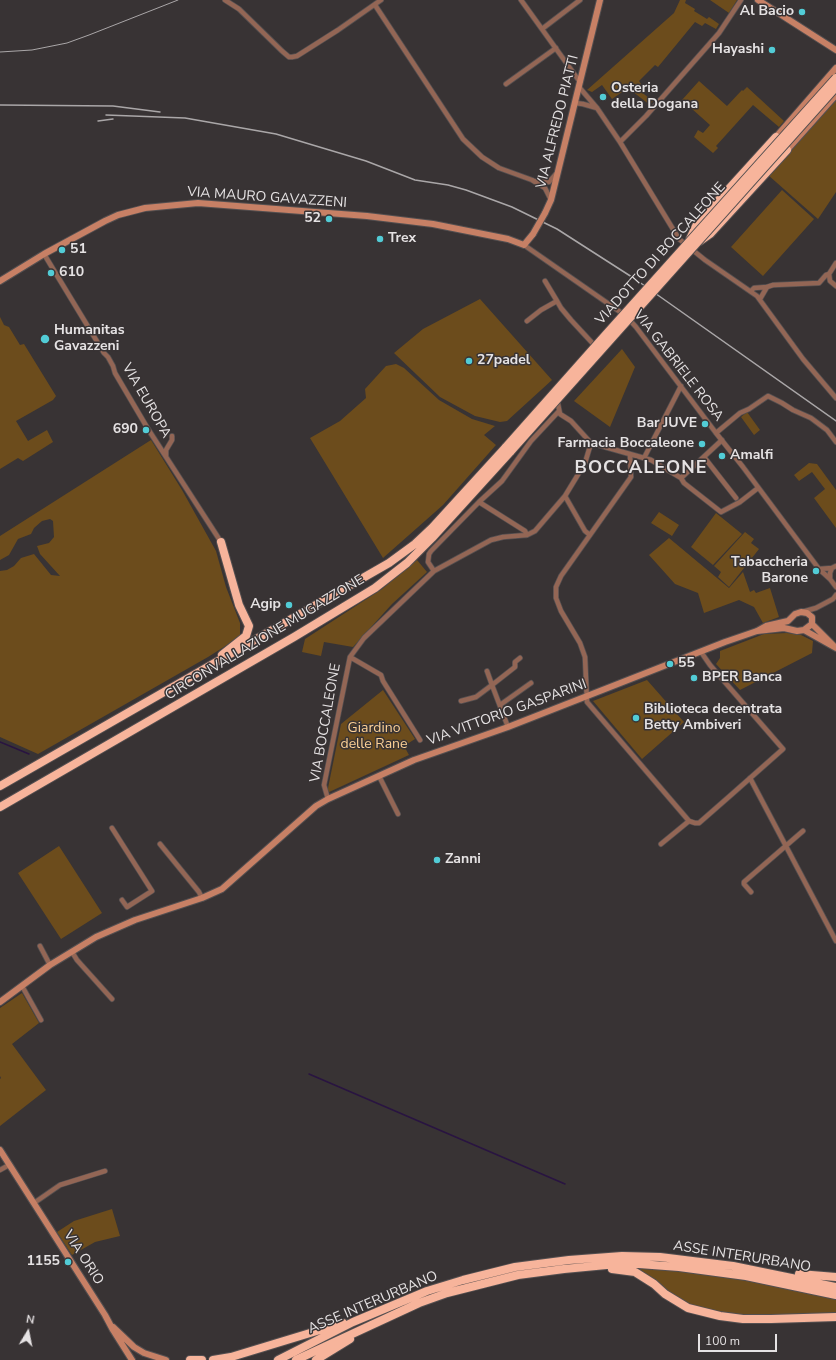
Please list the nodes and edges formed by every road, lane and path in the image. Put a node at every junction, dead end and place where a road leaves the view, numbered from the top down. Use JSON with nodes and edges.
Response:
{"nodes":[{"id":1,"x":225,"y":0,"type":"edge"},
{"id":2,"x":381,"y":0,"type":"edge"},
{"id":3,"x":521,"y":0,"type":"edge"},
{"id":4,"x":580,"y":0,"type":"edge"},
{"id":5,"x":600,"y":0,"type":"edge"},
{"id":6,"x":741,"y":0,"type":"edge"},
{"id":7,"x":758,"y":0,"type":"edge"},
{"id":8,"x":375,"y":5,"type":"junction"},
{"id":9,"x":542,"y":29,"type":"junction"},
{"id":10,"x":556,"y":48,"type":"junction"},
{"id":11,"x":836,"y":50,"type":"edge"},
{"id":12,"x":836,"y":68,"type":"edge"},
{"id":13,"x":836,"y":78,"type":"edge"},
{"id":14,"x":506,"y":84,"type":"dead end"},
{"id":15,"x":580,"y":85,"type":"junction"},
{"id":16,"x":836,"y":86,"type":"edge"},
{"id":17,"x":836,"y":95,"type":"edge"},
{"id":18,"x":575,"y":103,"type":"junction"},
{"id":19,"x":597,"y":108,"type":"junction"},
{"id":20,"x":805,"y":120,"type":"junction"},
{"id":21,"x":805,"y":131,"type":"junction"},
{"id":22,"x":776,"y":137,"type":"junction"},
{"id":23,"x":620,"y":142,"type":"junction"},
{"id":24,"x":778,"y":150,"type":"junction"},
{"id":25,"x":788,"y":150,"type":"junction"},
{"id":26,"x":556,"y":174,"type":"junction"},
{"id":27,"x":532,"y":180,"type":"junction"},
{"id":28,"x":551,"y":200,"type":"junction"},
{"id":29,"x":524,"y":244,"type":"junction"},
{"id":30,"x":691,"y":245,"type":"junction"},
{"id":31,"x":44,"y":254,"type":"junction"},
{"id":32,"x":836,"y":263,"type":"edge"},
{"id":33,"x":829,"y":274,"type":"junction"},
{"id":34,"x":0,"y":281,"type":"edge"},
{"id":35,"x":546,"y":281,"type":"dead end"},
{"id":36,"x":836,"y":286,"type":"edge"},
{"id":37,"x":767,"y":287,"type":"junction"},
{"id":38,"x":751,"y":291,"type":"junction"},
{"id":39,"x":760,"y":299,"type":"junction"},
{"id":40,"x":557,"y":301,"type":"junction"},
{"id":41,"x":626,"y":316,"type":"junction"},
{"id":42,"x":526,"y":321,"type":"dead end"},
{"id":43,"x":598,"y":348,"type":"junction"},
{"id":44,"x":681,"y":386,"type":"junction"},
{"id":45,"x":836,"y":398,"type":"edge"},
{"id":46,"x":559,"y":411,"type":"junction"},
{"id":47,"x":716,"y":433,"type":"junction"},
{"id":48,"x":172,"y":436,"type":"dead end"},
{"id":49,"x":722,"y":440,"type":"junction"},
{"id":50,"x":836,"y":442,"type":"edge"},
{"id":51,"x":592,"y":443,"type":"junction"},
{"id":52,"x":509,"y":449,"type":"junction"},
{"id":53,"x":630,"y":455,"type":"junction"},
{"id":54,"x":166,"y":457,"type":"junction"},
{"id":55,"x":704,"y":457,"type":"junction"},
{"id":56,"x":644,"y":458,"type":"junction"},
{"id":57,"x":681,"y":478,"type":"junction"},
{"id":58,"x":758,"y":488,"type":"junction"},
{"id":59,"x":565,"y":496,"type":"junction"},
{"id":60,"x":736,"y":498,"type":"dead end"},
{"id":61,"x":479,"y":502,"type":"junction"},
{"id":62,"x":527,"y":535,"type":"junction"},
{"id":63,"x":590,"y":535,"type":"junction"},
{"id":64,"x":221,"y":542,"type":"joint"},
{"id":65,"x":834,"y":567,"type":"edge"},
{"id":66,"x":819,"y":569,"type":"junction"},
{"id":67,"x":434,"y":571,"type":"junction"},
{"id":68,"x":830,"y":578,"type":"junction"},
{"id":69,"x":836,"y":587,"type":"edge"},
{"id":70,"x":836,"y":595,"type":"edge"},
{"id":71,"x":816,"y":608,"type":"junction"},
{"id":72,"x":801,"y":612,"type":"junction"},
{"id":73,"x":790,"y":620,"type":"junction"},
{"id":74,"x":812,"y":621,"type":"junction"},
{"id":75,"x":793,"y":629,"type":"junction"},
{"id":76,"x":804,"y":630,"type":"junction"},
{"id":77,"x":757,"y":631,"type":"junction"},
{"id":78,"x":836,"y":648,"type":"edge"},
{"id":79,"x":701,"y":652,"type":"junction"},
{"id":80,"x":350,"y":657,"type":"junction"},
{"id":81,"x":520,"y":658,"type":"dead end"},
{"id":82,"x":201,"y":671,"type":"junction"},
{"id":83,"x":487,"y":671,"type":"dead end"},
{"id":84,"x":531,"y":683,"type":"dead end"},
{"id":85,"x":492,"y":685,"type":"junction"},
{"id":86,"x":586,"y":697,"type":"junction"},
{"id":87,"x":461,"y":701,"type":"dead end"},
{"id":88,"x":500,"y":705,"type":"junction"},
{"id":89,"x":508,"y":727,"type":"junction"},
{"id":90,"x":420,"y":740,"type":"dead end"},
{"id":91,"x":379,"y":776,"type":"junction"},
{"id":92,"x":750,"y":778,"type":"junction"},
{"id":93,"x":0,"y":786,"type":"edge"},
{"id":94,"x":328,"y":799,"type":"junction"},
{"id":95,"x":0,"y":807,"type":"edge"},
{"id":96,"x":398,"y":814,"type":"dead end"},
{"id":97,"x":690,"y":821,"type":"junction"},
{"id":98,"x":112,"y":828,"type":"dead end"},
{"id":99,"x":803,"y":831,"type":"dead end"},
{"id":100,"x":160,"y":844,"type":"dead end"},
{"id":101,"x":661,"y":844,"type":"dead end"},
{"id":102,"x":786,"y":846,"type":"junction"},
{"id":103,"x":751,"y":892,"type":"dead end"},
{"id":104,"x":202,"y":898,"type":"junction"},
{"id":105,"x":122,"y":900,"type":"dead end"},
{"id":106,"x":836,"y":941,"type":"edge"},
{"id":107,"x":40,"y":946,"type":"dead end"},
{"id":108,"x":72,"y":952,"type":"junction"},
{"id":109,"x":50,"y":965,"type":"junction"},
{"id":110,"x":22,"y":986,"type":"junction"},
{"id":111,"x":112,"y":999,"type":"dead end"},
{"id":112,"x":0,"y":1002,"type":"edge"},
{"id":113,"x":41,"y":1020,"type":"dead end"},
{"id":114,"x":0,"y":1150,"type":"edge"},
{"id":115,"x":9,"y":1164,"type":"junction"},
{"id":116,"x":0,"y":1170,"type":"edge"},
{"id":117,"x":105,"y":1171,"type":"dead end"},
{"id":118,"x":34,"y":1203,"type":"junction"},
{"id":119,"x":542,"y":1272,"type":"junction"},
{"id":120,"x":776,"y":1274,"type":"junction"},
{"id":121,"x":836,"y":1277,"type":"edge"},
{"id":122,"x":836,"y":1287,"type":"edge"},
{"id":123,"x":836,"y":1295,"type":"edge"},
{"id":124,"x":419,"y":1303,"type":"junction"},
{"id":125,"x":372,"y":1314,"type":"junction"},
{"id":126,"x":836,"y":1317,"type":"edge"},
{"id":127,"x":112,"y":1327,"type":"junction"},
{"id":128,"x":132,"y":1360,"type":"edge"},
{"id":129,"x":166,"y":1360,"type":"edge"},
{"id":130,"x":190,"y":1360,"type":"edge"},
{"id":131,"x":202,"y":1360,"type":"edge"},
{"id":132,"x":213,"y":1360,"type":"edge"},
{"id":133,"x":278,"y":1360,"type":"edge"},
{"id":134,"x":296,"y":1360,"type":"edge"},
{"id":135,"x":316,"y":1360,"type":"edge"}],
"edges":[{"from":1,"to":8,"type":"street"},
{"from":2,"to":8,"type":"street"},
{"from":3,"to":9,"type":"street"},
{"from":4,"to":9,"type":"street"},
{"from":5,"to":15,"type":"street","name":"VIA ALFREDO PIATTI"},
{"from":6,"to":23,"type":"street"},
{"from":7,"to":11,"type":"street"},
{"from":8,"to":27,"type":"street"},
{"from":9,"to":10,"type":"street"},
{"from":10,"to":14,"type":"street"},
{"from":10,"to":15,"type":"street"},
{"from":12,"to":22,"type":"street"},
{"from":13,"to":30,"type":"highway","name":"VIADOTTO DI BOCCALEONE","bridge":true},
{"from":15,"to":18,"type":"street","name":"VIA ALFREDO PIATTI"},
{"from":15,"to":19,"type":"street"},
{"from":16,"to":20,"type":"street"},
{"from":16,"to":30,"type":"highway","name":"VIADOTTO DI BOCCALEONE","bridge":true},
{"from":17,"to":21,"type":"street"},
{"from":18,"to":19,"type":"street"},
{"from":18,"to":26,"type":"street","name":"VIA ALFREDO PIATTI"},
{"from":19,"to":23,"type":"street"},
{"from":20,"to":21,"type":"street"},
{"from":20,"to":24,"type":"street"},
{"from":21,"to":25,"type":"street"},
{"from":22,"to":30,"type":"highway"},
{"from":22,"to":30,"type":"street"},
{"from":23,"to":30,"type":"street"},
{"from":24,"to":25,"type":"street"},
{"from":24,"to":30,"type":"street"},
{"from":25,"to":30,"type":"highway","bridge":true},
{"from":26,"to":27,"type":"street"},
{"from":26,"to":28,"type":"street","name":"VIA ALFREDO PIATTI"},
{"from":27,"to":28,"type":"street"},
{"from":28,"to":29,"type":"street","name":"VIA ALFREDO PIATTI","bridge":true},
{"from":29,"to":31,"type":"street","name":"VIA MAURO GAVAZZENI"},
{"from":29,"to":41,"type":"street","name":"VIA GABRIELE ROSA"},
{"from":30,"to":38,"type":"street"},
{"from":30,"to":52,"type":"highway","name":"VIADOTTO DI BOCCALEONE","bridge":true},
{"from":31,"to":34,"type":"street","name":"VIA MAURO GAVAZZENI"},
{"from":31,"to":54,"type":"street","name":"VIA EUROPA"},
{"from":32,"to":33,"type":"street"},
{"from":33,"to":36,"type":"street"},
{"from":33,"to":37,"type":"street"},
{"from":35,"to":40,"type":"street"},
{"from":37,"to":38,"type":"street"},
{"from":37,"to":39,"type":"street"},
{"from":38,"to":39,"type":"street"},
{"from":39,"to":45,"type":"street"},
{"from":40,"to":42,"type":"street"},
{"from":40,"to":43,"type":"street"},
{"from":41,"to":43,"type":"street"},
{"from":41,"to":44,"type":"street","name":"VIA GABRIELE ROSA"},
{"from":43,"to":46,"type":"street"},
{"from":44,"to":47,"type":"street","name":"VIA GABRIELE ROSA"},
{"from":44,"to":56,"type":"street"},
{"from":46,"to":51,"type":"street"},
{"from":46,"to":61,"type":"street"},
{"from":47,"to":49,"type":"street","name":"VIA GABRIELE ROSA"},
{"from":47,"to":50,"type":"street","name":"VIA GABRIELE ROSA"},
{"from":48,"to":54,"type":"street","name":"VIA EUROPA"},
{"from":49,"to":55,"type":"street"},
{"from":49,"to":58,"type":"street","name":"VIA GABRIELE ROSA"},
{"from":51,"to":53,"type":"street"},
{"from":51,"to":59,"type":"street"},
{"from":52,"to":82,"type":"highway","name":"CIRCONVALLAZIONE MUGAZZONE"},
{"from":52,"to":95,"type":"highway","name":"CIRCONVALLAZIONE MUGAZZONE"},
{"from":53,"to":56,"type":"street"},
{"from":53,"to":63,"type":"street"},
{"from":54,"to":64,"type":"street","name":"VIA EUROPA"},
{"from":55,"to":57,"type":"street"},
{"from":55,"to":60,"type":"street"},
{"from":56,"to":57,"type":"street"},
{"from":57,"to":58,"type":"street"},
{"from":58,"to":66,"type":"street","name":"VIA GABRIELE ROSA"},
{"from":59,"to":62,"type":"street"},
{"from":59,"to":63,"type":"street"},
{"from":61,"to":62,"type":"street"},
{"from":61,"to":67,"type":"street"},
{"from":62,"to":67,"type":"street","name":"VIA BOCCALEONE"},
{"from":63,"to":86,"type":"street"},
{"from":64,"to":82,"type":"highway"},
{"from":65,"to":66,"type":"street"},
{"from":65,"to":68,"type":"street"},
{"from":66,"to":68,"type":"street","name":"VIA GABRIELE ROSA"},
{"from":67,"to":80,"type":"street","name":"VIA BOCCALEONE"},
{"from":68,"to":69,"type":"street","name":"VIA GABRIELE ROSA"},
{"from":70,"to":71,"type":"street","name":"VIA VITTORIO GASPARINI"},
{"from":71,"to":72,"type":"street","name":"VIA VITTORIO GASPARINI"},
{"from":71,"to":74,"type":"street"},
{"from":72,"to":73,"type":"street","name":"VIA VITTORIO GASPARINI"},
{"from":72,"to":74,"type":"street"},
{"from":73,"to":75,"type":"street"},
{"from":73,"to":77,"type":"street","name":"VIA VITTORIO GASPARINI"},
{"from":74,"to":76,"type":"street"},
{"from":74,"to":78,"type":"street"},
{"from":75,"to":76,"type":"street","name":"VIA VITTORIO GASPARINI"},
{"from":75,"to":77,"type":"street","name":"VIA VITTORIO GASPARINI"},
{"from":76,"to":78,"type":"street"},
{"from":77,"to":79,"type":"street","name":"VIA VITTORIO GASPARINI"},
{"from":79,"to":86,"type":"street","name":"VIA VITTORIO GASPARINI"},
{"from":79,"to":92,"type":"street"},
{"from":80,"to":90,"type":"street"},
{"from":80,"to":94,"type":"street","name":"VIA BOCCALEONE"},
{"from":81,"to":85,"type":"street"},
{"from":82,"to":93,"type":"highway","name":"CIRCONVALLAZIONE MUGAZZONE"},
{"from":83,"to":85,"type":"street"},
{"from":84,"to":88,"type":"street"},
{"from":85,"to":87,"type":"street"},
{"from":85,"to":88,"type":"street"},
{"from":86,"to":89,"type":"street","name":"VIA VITTORIO GASPARINI"},
{"from":86,"to":97,"type":"street"},
{"from":88,"to":89,"type":"street"},
{"from":89,"to":91,"type":"street","name":"VIA VITTORIO GASPARINI"},
{"from":91,"to":94,"type":"street","name":"VIA VITTORIO GASPARINI"},
{"from":91,"to":96,"type":"street"},
{"from":92,"to":97,"type":"street"},
{"from":92,"to":102,"type":"street"},
{"from":94,"to":104,"type":"street","name":"VIA VITTORIO GASPARINI"},
{"from":97,"to":101,"type":"street"},
{"from":98,"to":105,"type":"street"},
{"from":99,"to":102,"type":"street"},
{"from":100,"to":104,"type":"street"},
{"from":102,"to":103,"type":"street"},
{"from":102,"to":106,"type":"street"},
{"from":104,"to":108,"type":"street","name":"VIA VITTORIO GASPARINI"},
{"from":107,"to":109,"type":"street"},
{"from":108,"to":109,"type":"street","name":"VIA VITTORIO GASPARINI"},
{"from":108,"to":111,"type":"street"},
{"from":109,"to":110,"type":"street","name":"VIA VITTORIO GASPARINI"},
{"from":110,"to":112,"type":"street","name":"VIA VITTORIO GASPARINI"},
{"from":110,"to":113,"type":"street"},
{"from":114,"to":115,"type":"street","name":"VIA ORIO"},
{"from":115,"to":116,"type":"street"},
{"from":115,"to":118,"type":"street","name":"VIA ORIO"},
{"from":117,"to":118,"type":"street"},
{"from":118,"to":127,"type":"street","name":"VIA ORIO"},
{"from":119,"to":123,"type":"highway","name":"ASSE INTERURBANO"},
{"from":119,"to":124,"type":"highway","name":"ASSE INTERURBANO"},
{"from":119,"to":126,"type":"highway"},
{"from":120,"to":121,"type":"highway"},
{"from":120,"to":122,"type":"highway","name":"ASSE INTERURBANO"},
{"from":120,"to":125,"type":"highway","name":"ASSE INTERURBANO"},
{"from":124,"to":134,"type":"highway","name":"ASSE INTERURBANO"},
{"from":124,"to":135,"type":"highway"},
{"from":125,"to":132,"type":"highway"},
{"from":125,"to":133,"type":"highway","name":"ASSE INTERURBANO"},
{"from":127,"to":128,"type":"street","name":"VIA ORIO"},
{"from":127,"to":129,"type":"street","name":"VIA ORIO"},
{"from":130,"to":131,"type":"highway"}]}
